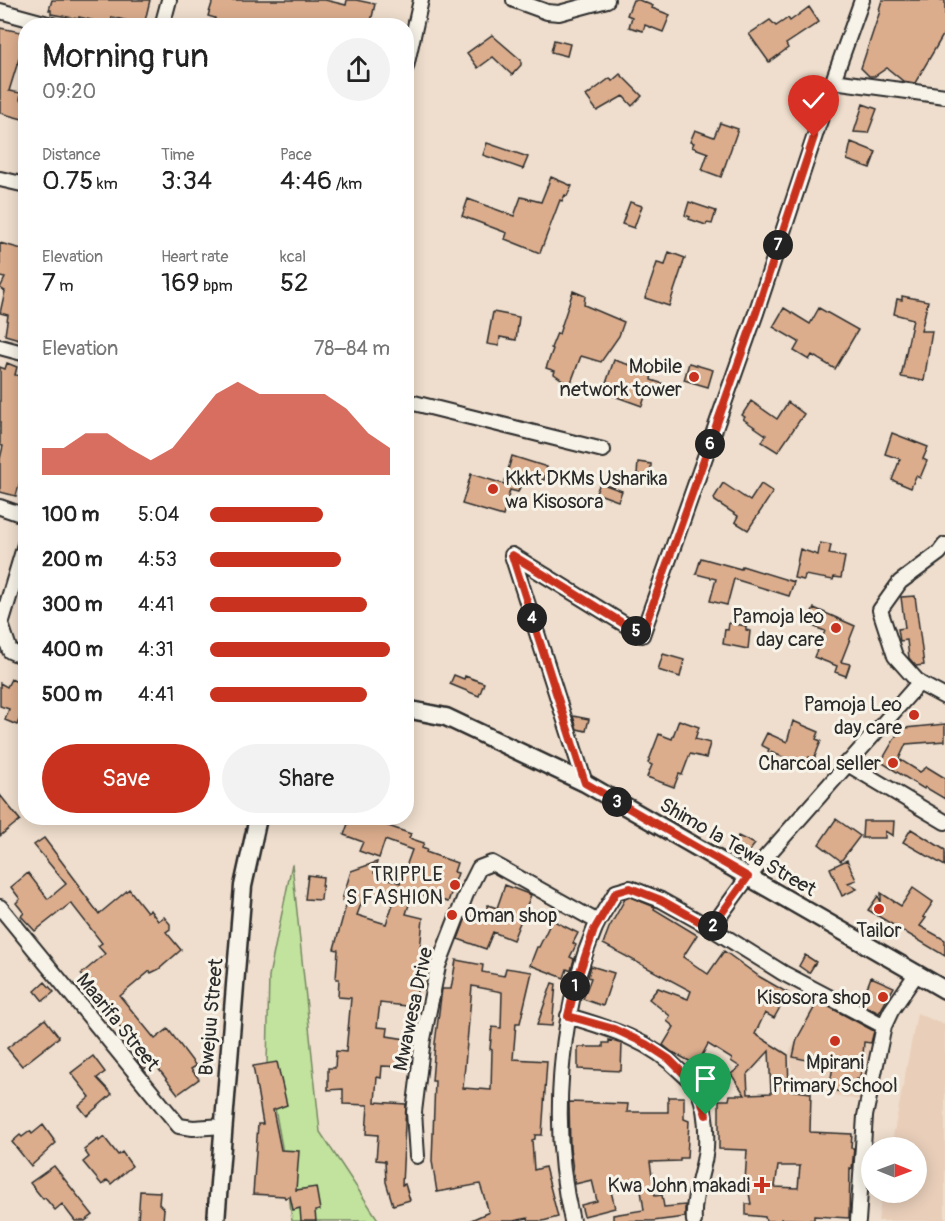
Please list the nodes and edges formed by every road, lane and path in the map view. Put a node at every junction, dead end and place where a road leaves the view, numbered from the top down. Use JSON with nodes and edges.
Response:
{"nodes":[{"id":1,"x":169,"y":0,"type":"edge"},
{"id":2,"x":421,"y":0,"type":"edge"},
{"id":3,"x":514,"y":0,"type":"edge"},
{"id":4,"x":607,"y":0,"type":"edge"},
{"id":5,"x":862,"y":0,"type":"edge"},
{"id":6,"x":0,"y":11,"type":"edge"},
{"id":7,"x":26,"y":18,"type":"edge"},
{"id":8,"x":164,"y":18,"type":"edge"},
{"id":9,"x":414,"y":31,"type":"edge"},
{"id":10,"x":832,"y":81,"type":"junction"},
{"id":11,"x":945,"y":96,"type":"edge"},
{"id":12,"x":0,"y":179,"type":"edge"},
{"id":13,"x":18,"y":183,"type":"edge"},
{"id":14,"x":0,"y":347,"type":"edge"},
{"id":15,"x":18,"y":352,"type":"edge"},
{"id":16,"x":414,"y":403,"type":"edge"},
{"id":17,"x":603,"y":450,"type":"dead end"},
{"id":18,"x":0,"y":507,"type":"edge"},
{"id":19,"x":18,"y":513,"type":"edge"},
{"id":20,"x":945,"y":545,"type":"edge"},
{"id":21,"x":18,"y":568,"type":"edge"},
{"id":22,"x":18,"y":654,"type":"edge"},
{"id":23,"x":919,"y":683,"type":"junction"},
{"id":24,"x":945,"y":697,"type":"edge"},
{"id":25,"x":414,"y":711,"type":"edge"},
{"id":26,"x":846,"y":763,"type":"junction"},
{"id":27,"x":585,"y":783,"type":"junction"},
{"id":28,"x":945,"y":822,"type":"edge"},
{"id":29,"x":256,"y":825,"type":"edge"},
{"id":30,"x":748,"y":877,"type":"junction"},
{"id":31,"x":0,"y":907,"type":"edge"},
{"id":32,"x":598,"y":922,"type":"junction"},
{"id":33,"x":711,"y":928,"type":"junction"},
{"id":34,"x":917,"y":973,"type":"junction"},
{"id":35,"x":945,"y":990,"type":"edge"},
{"id":36,"x":568,"y":1016,"type":"junction"},
{"id":37,"x":884,"y":1026,"type":"junction"},
{"id":38,"x":224,"y":1126,"type":"junction"},
{"id":39,"x":417,"y":1156,"type":"dead end"},
{"id":40,"x":216,"y":1221,"type":"edge"},
{"id":41,"x":572,"y":1221,"type":"edge"},
{"id":42,"x":694,"y":1221,"type":"edge"},
{"id":43,"x":858,"y":1221,"type":"edge"}],
"edges":[{"from":1,"to":8,"type":"street"},
{"from":2,"to":9,"type":"street"},
{"from":3,"to":4,"type":"street"},
{"from":5,"to":10,"type":"street"},
{"from":6,"to":7,"type":"street"},
{"from":10,"to":11,"type":"street"},
{"from":10,"to":27,"type":"street"},
{"from":12,"to":13,"type":"street"},
{"from":14,"to":15,"type":"street"},
{"from":16,"to":17,"type":"street"},
{"from":18,"to":19,"type":"street"},
{"from":20,"to":23,"type":"street"},
{"from":21,"to":22,"type":"street"},
{"from":23,"to":24,"type":"street"},
{"from":23,"to":26,"type":"street"},
{"from":25,"to":27,"type":"street","name":"Shimo la Tewa Street"},
{"from":26,"to":28,"type":"street"},
{"from":26,"to":30,"type":"street"},
{"from":27,"to":30,"type":"street","name":"Shimo la Tewa Street"},
{"from":29,"to":38,"type":"street","name":"Bwejuu Street"},
{"from":30,"to":33,"type":"street"},
{"from":30,"to":34,"type":"street","name":"Shimo la Tewa Street"},
{"from":31,"to":38,"type":"street","name":"Maarifa Street"},
{"from":32,"to":33,"type":"street"},
{"from":32,"to":36,"type":"street"},
{"from":32,"to":39,"type":"street","name":"Mwawesa Drive"},
{"from":33,"to":37,"type":"street"},
{"from":34,"to":35,"type":"street","name":"Shimo la Tewa Street"},
{"from":34,"to":37,"type":"street"},
{"from":36,"to":41,"type":"street"},
{"from":36,"to":42,"type":"street"},
{"from":37,"to":43,"type":"street"},
{"from":38,"to":40,"type":"street","name":"Bwejuu Street"}]}
